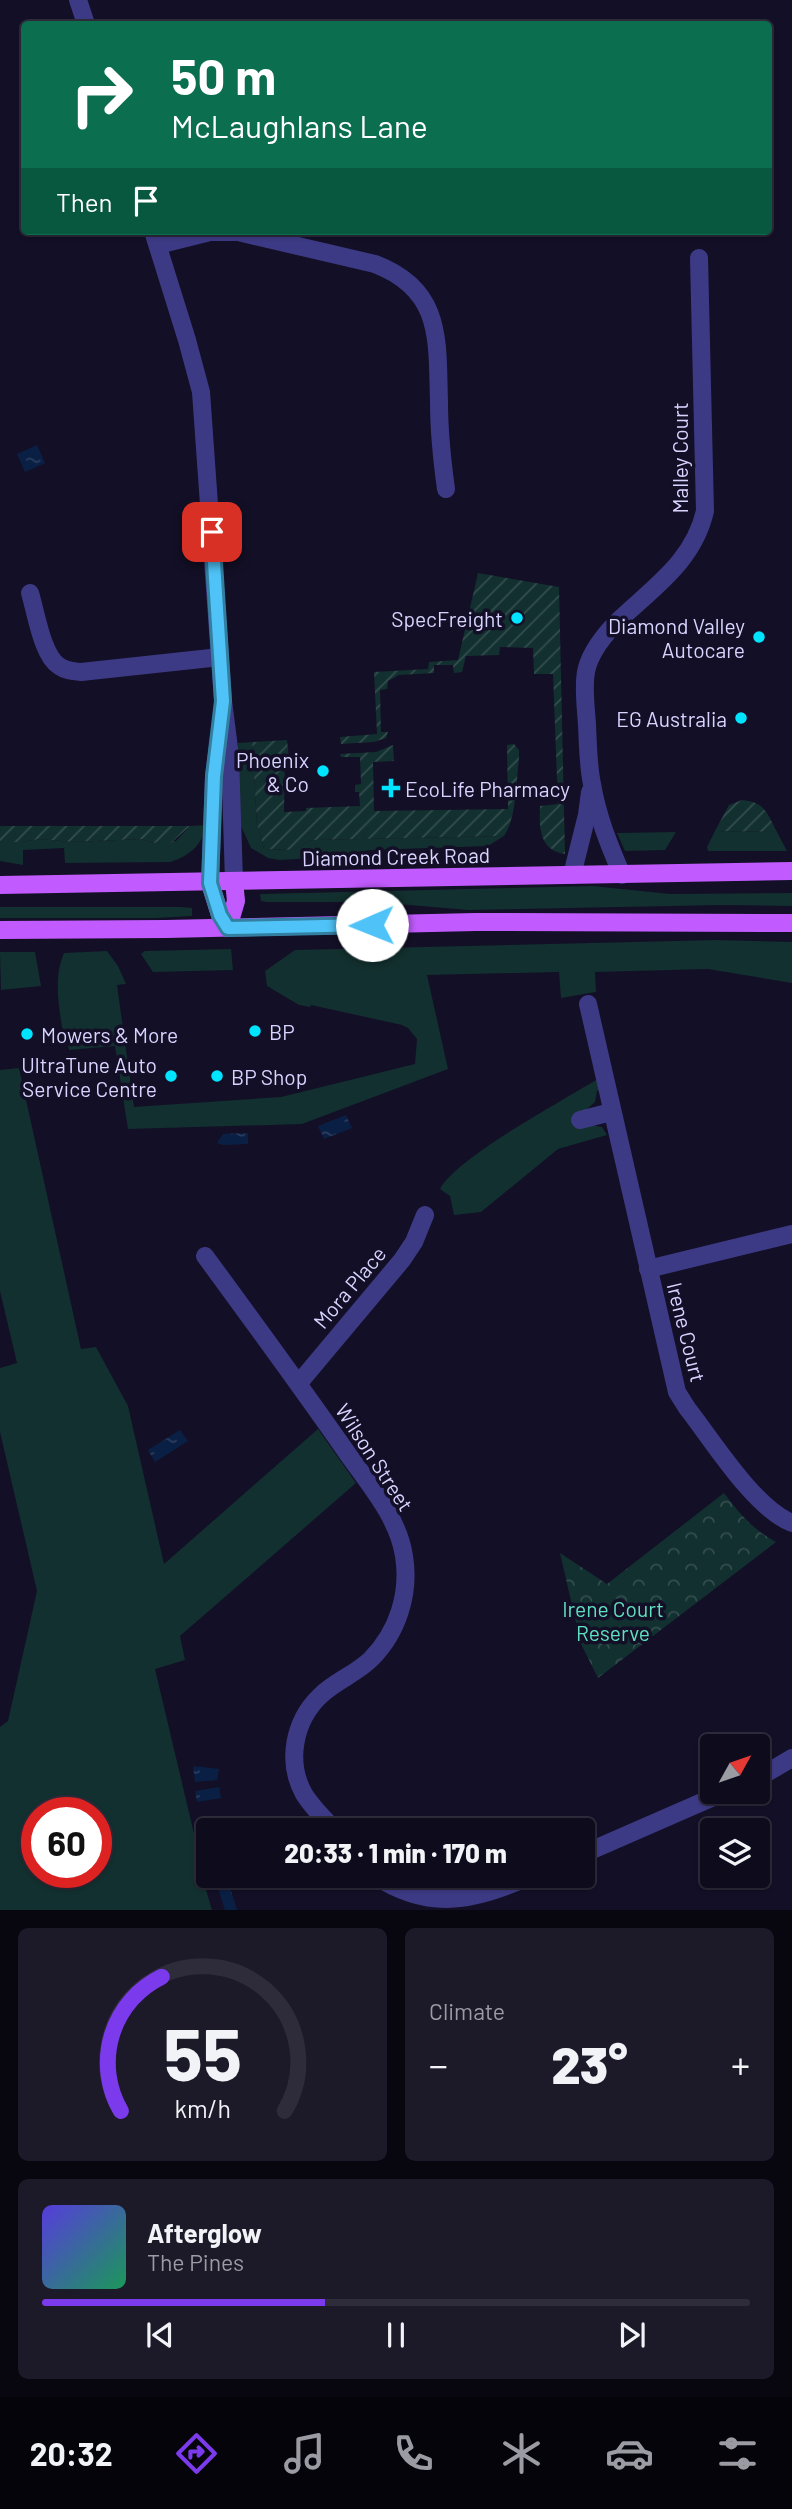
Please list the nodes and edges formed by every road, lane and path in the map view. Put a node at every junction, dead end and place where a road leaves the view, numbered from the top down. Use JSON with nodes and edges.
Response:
{"nodes":[{"id":1,"x":78,"y":0,"type":"edge"},
{"id":2,"x":85,"y":21,"type":"edge"},
{"id":3,"x":182,"y":235,"type":"edge"},
{"id":4,"x":251,"y":235,"type":"edge"},
{"id":5,"x":155,"y":238,"type":"edge"},
{"id":6,"x":699,"y":258,"type":"dead end"},
{"id":7,"x":446,"y":489,"type":"dead end"},
{"id":8,"x":30,"y":593,"type":"dead end"},
{"id":9,"x":220,"y":657,"type":"junction"},
{"id":10,"x":223,"y":701,"type":"junction"},
{"id":11,"x":591,"y":782,"type":"junction"},
{"id":12,"x":792,"y":871,"type":"edge"},
{"id":13,"x":572,"y":875,"type":"junction"},
{"id":14,"x":622,"y":875,"type":"junction"},
{"id":15,"x":234,"y":881,"type":"junction"},
{"id":16,"x":210,"y":883,"type":"junction"},
{"id":17,"x":0,"y":885,"type":"edge"},
{"id":18,"x":792,"y":923,"type":"edge"},
{"id":19,"x":228,"y":928,"type":"junction"},
{"id":20,"x":0,"y":930,"type":"edge"},
{"id":21,"x":588,"y":1004,"type":"dead end"},
{"id":22,"x":611,"y":1112,"type":"junction"},
{"id":23,"x":580,"y":1120,"type":"dead end"},
{"id":24,"x":425,"y":1215,"type":"dead end"},
{"id":25,"x":792,"y":1234,"type":"edge"},
{"id":26,"x":205,"y":1255,"type":"dead end"},
{"id":27,"x":648,"y":1269,"type":"junction"},
{"id":28,"x":299,"y":1383,"type":"junction"},
{"id":29,"x":792,"y":1523,"type":"edge"},
{"id":30,"x":792,"y":1758,"type":"edge"},
{"id":31,"x":770,"y":1771,"type":"edge"},
{"id":32,"x":700,"y":1803,"type":"edge"},
{"id":33,"x":325,"y":1818,"type":"edge"},
{"id":34,"x":595,"y":1849,"type":"edge"},
{"id":35,"x":387,"y":1888,"type":"edge"},
{"id":36,"x":502,"y":1888,"type":"edge"}],
"edges":[{"from":1,"to":2,"type":"street"},
{"from":3,"to":5,"type":"street"},
{"from":4,"to":7,"type":"street"},
{"from":5,"to":9,"type":"street"},
{"from":6,"to":11,"type":"street","name":"Malley Court"},
{"from":8,"to":9,"type":"street"},
{"from":9,"to":10,"type":"street"},
{"from":10,"to":15,"type":"street"},
{"from":10,"to":16,"type":"street"},
{"from":11,"to":13,"type":"street","name":"Malley Court"},
{"from":11,"to":14,"type":"street","name":"Malley Court"},
{"from":12,"to":14,"type":"main road","name":"Diamond Creek Road"},
{"from":13,"to":14,"type":"main road","name":"Diamond Creek Road"},
{"from":13,"to":15,"type":"main road","name":"Diamond Creek Road"},
{"from":15,"to":16,"type":"main road","name":"Diamond Creek Road"},
{"from":15,"to":19,"type":"main road"},
{"from":16,"to":17,"type":"main road","name":"Diamond Creek Road"},
{"from":16,"to":19,"type":"main road"},
{"from":18,"to":19,"type":"main road"},
{"from":19,"to":20,"type":"main road"},
{"from":21,"to":22,"type":"street","name":"Irene Court"},
{"from":22,"to":23,"type":"street"},
{"from":22,"to":27,"type":"street","name":"Irene Court"},
{"from":24,"to":28,"type":"street","name":"Mora Place"},
{"from":25,"to":27,"type":"street"},
{"from":26,"to":28,"type":"street","name":"Wilson Street"},
{"from":27,"to":29,"type":"street","name":"Irene Court"},
{"from":28,"to":33,"type":"street","name":"Wilson Street"},
{"from":30,"to":31,"type":"street"},
{"from":32,"to":34,"type":"street"},
{"from":35,"to":36,"type":"street"}]}
